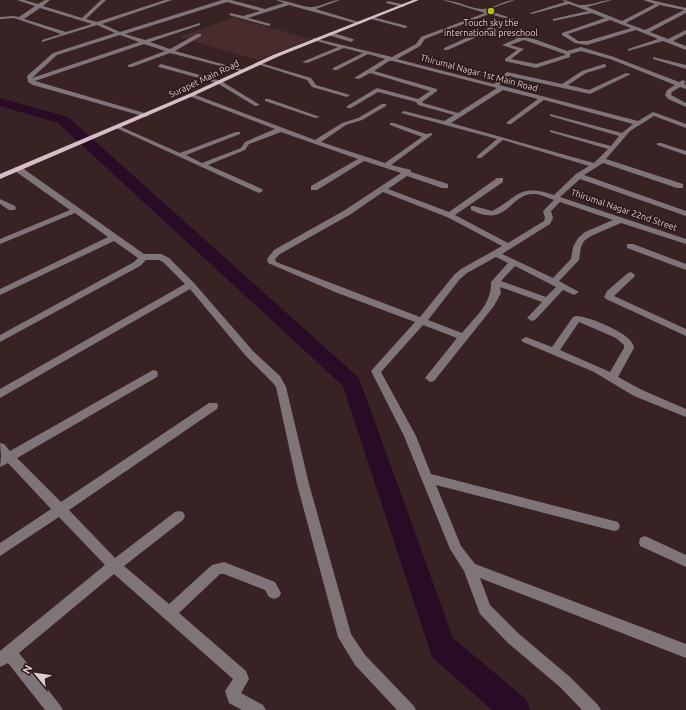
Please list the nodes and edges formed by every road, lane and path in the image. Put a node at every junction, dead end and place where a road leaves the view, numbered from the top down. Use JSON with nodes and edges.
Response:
{"nodes":[{"id":1,"x":19,"y":0,"type":"edge"},
{"id":2,"x":48,"y":0,"type":"edge"},
{"id":3,"x":104,"y":0,"type":"edge"},
{"id":4,"x":170,"y":0,"type":"edge"},
{"id":5,"x":226,"y":0,"type":"edge"},
{"id":6,"x":278,"y":0,"type":"edge"},
{"id":7,"x":338,"y":0,"type":"edge"},
{"id":8,"x":394,"y":0,"type":"edge"},
{"id":9,"x":417,"y":0,"type":"edge"},
{"id":10,"x":445,"y":0,"type":"edge"},
{"id":11,"x":513,"y":0,"type":"edge"},
{"id":12,"x":610,"y":0,"type":"edge"},
{"id":13,"x":646,"y":0,"type":"edge"},
{"id":14,"x":567,"y":1,"type":"edge"},
{"id":15,"x":388,"y":2,"type":"junction"},
{"id":16,"x":658,"y":2,"type":"edge"},
{"id":17,"x":289,"y":3,"type":"junction"},
{"id":18,"x":381,"y":5,"type":"dead end"},
{"id":19,"x":39,"y":6,"type":"junction"},
{"id":20,"x":403,"y":6,"type":"junction"},
{"id":21,"x":582,"y":7,"type":"junction"},
{"id":22,"x":312,"y":9,"type":"junction"},
{"id":23,"x":686,"y":10,"type":"edge"},
{"id":24,"x":265,"y":11,"type":"junction"},
{"id":25,"x":480,"y":11,"type":"junction"},
{"id":26,"x":594,"y":11,"type":"junction"},
{"id":27,"x":488,"y":13,"type":"junction"},
{"id":28,"x":532,"y":13,"type":"dead end"},
{"id":29,"x":0,"y":14,"type":"edge"},
{"id":30,"x":231,"y":14,"type":"dead end"},
{"id":31,"x":8,"y":17,"type":"junction"},
{"id":32,"x":0,"y":18,"type":"edge"},
{"id":33,"x":20,"y":18,"type":"junction"},
{"id":34,"x":243,"y":18,"type":"junction"},
{"id":35,"x":373,"y":18,"type":"junction"},
{"id":36,"x":610,"y":18,"type":"junction"},
{"id":37,"x":83,"y":19,"type":"junction"},
{"id":38,"x":555,"y":20,"type":"dead end"},
{"id":39,"x":360,"y":23,"type":"junction"},
{"id":40,"x":622,"y":23,"type":"junction"},
{"id":41,"x":98,"y":24,"type":"junction"},
{"id":42,"x":198,"y":24,"type":"dead end"},
{"id":43,"x":269,"y":25,"type":"dead end"},
{"id":44,"x":405,"y":27,"type":"dead end"},
{"id":45,"x":637,"y":28,"type":"junction"},
{"id":46,"x":490,"y":30,"type":"junction"},
{"id":47,"x":646,"y":32,"type":"junction"},
{"id":48,"x":686,"y":32,"type":"edge"},
{"id":49,"x":66,"y":34,"type":"junction"},
{"id":50,"x":120,"y":34,"type":"junction"},
{"id":51,"x":330,"y":34,"type":"junction"},
{"id":52,"x":199,"y":35,"type":"dead end"},
{"id":53,"x":523,"y":38,"type":"junction"},
{"id":54,"x":315,"y":40,"type":"junction"},
{"id":55,"x":351,"y":40,"type":"dead end"},
{"id":56,"x":666,"y":40,"type":"junction"},
{"id":57,"x":44,"y":41,"type":"dead end"},
{"id":58,"x":145,"y":43,"type":"junction"},
{"id":59,"x":342,"y":46,"type":"junction"},
{"id":60,"x":686,"y":48,"type":"edge"},
{"id":61,"x":446,"y":49,"type":"dead end"},
{"id":62,"x":630,"y":50,"type":"dead end"},
{"id":63,"x":170,"y":51,"type":"junction"},
{"id":64,"x":366,"y":53,"type":"junction"},
{"id":65,"x":567,"y":53,"type":"junction"},
{"id":66,"x":655,"y":58,"type":"dead end"},
{"id":67,"x":390,"y":59,"type":"junction"},
{"id":68,"x":305,"y":62,"type":"dead end"},
{"id":69,"x":259,"y":63,"type":"junction"},
{"id":70,"x":130,"y":66,"type":"dead end"},
{"id":71,"x":161,"y":66,"type":"dead end"},
{"id":72,"x":604,"y":66,"type":"dead end"},
{"id":73,"x":686,"y":67,"type":"edge"},
{"id":74,"x":335,"y":69,"type":"dead end"},
{"id":75,"x":242,"y":71,"type":"junction"},
{"id":76,"x":369,"y":71,"type":"junction"},
{"id":77,"x":628,"y":74,"type":"dead end"},
{"id":78,"x":357,"y":78,"type":"dead end"},
{"id":79,"x":30,"y":81,"type":"junction"},
{"id":80,"x":686,"y":81,"type":"edge"},
{"id":81,"x":219,"y":82,"type":"junction"},
{"id":82,"x":563,"y":86,"type":"junction"},
{"id":83,"x":683,"y":86,"type":"edge"},
{"id":84,"x":498,"y":87,"type":"junction"},
{"id":85,"x":191,"y":95,"type":"junction"},
{"id":86,"x":347,"y":95,"type":"dead end"},
{"id":87,"x":276,"y":96,"type":"dead end"},
{"id":88,"x":542,"y":99,"type":"junction"},
{"id":89,"x":267,"y":100,"type":"junction"},
{"id":90,"x":419,"y":101,"type":"junction"},
{"id":91,"x":257,"y":104,"type":"junction"},
{"id":92,"x":384,"y":105,"type":"dead end"},
{"id":93,"x":686,"y":105,"type":"edge"},
{"id":94,"x":349,"y":107,"type":"dead end"},
{"id":95,"x":238,"y":113,"type":"junction"},
{"id":96,"x":404,"y":113,"type":"dead end"},
{"id":97,"x":146,"y":115,"type":"junction"},
{"id":98,"x":459,"y":115,"type":"junction"},
{"id":99,"x":552,"y":115,"type":"dead end"},
{"id":100,"x":317,"y":117,"type":"dead end"},
{"id":101,"x":446,"y":123,"type":"junction"},
{"id":102,"x":509,"y":123,"type":"dead end"},
{"id":103,"x":638,"y":123,"type":"junction"},
{"id":104,"x":392,"y":124,"type":"dead end"},
{"id":105,"x":686,"y":126,"type":"edge"},
{"id":106,"x":117,"y":127,"type":"junction"},
{"id":107,"x":282,"y":130,"type":"junction"},
{"id":108,"x":552,"y":131,"type":"dead end"},
{"id":109,"x":238,"y":133,"type":"dead end"},
{"id":110,"x":623,"y":135,"type":"junction"},
{"id":111,"x":502,"y":138,"type":"junction"},
{"id":112,"x":316,"y":142,"type":"junction"},
{"id":113,"x":659,"y":144,"type":"dead end"},
{"id":114,"x":612,"y":148,"type":"junction"},
{"id":115,"x":686,"y":153,"type":"edge"},
{"id":116,"x":181,"y":155,"type":"junction"},
{"id":117,"x":364,"y":158,"type":"junction"},
{"id":118,"x":479,"y":158,"type":"dead end"},
{"id":119,"x":602,"y":160,"type":"junction"},
{"id":120,"x":594,"y":164,"type":"junction"},
{"id":121,"x":203,"y":165,"type":"junction"},
{"id":122,"x":386,"y":166,"type":"junction"},
{"id":123,"x":18,"y":169,"type":"junction"},
{"id":124,"x":408,"y":172,"type":"junction"},
{"id":125,"x":579,"y":176,"type":"junction"},
{"id":126,"x":0,"y":177,"type":"edge"},
{"id":127,"x":500,"y":180,"type":"dead end"},
{"id":128,"x":446,"y":186,"type":"dead end"},
{"id":129,"x":680,"y":186,"type":"dead end"},
{"id":130,"x":314,"y":188,"type":"dead end"},
{"id":131,"x":382,"y":189,"type":"junction"},
{"id":132,"x":260,"y":191,"type":"dead end"},
{"id":133,"x":557,"y":198,"type":"junction"},
{"id":134,"x":0,"y":201,"type":"edge"},
{"id":135,"x":12,"y":208,"type":"dead end"},
{"id":136,"x":474,"y":208,"type":"dead end"},
{"id":137,"x":76,"y":210,"type":"junction"},
{"id":138,"x":686,"y":214,"type":"edge"},
{"id":139,"x":450,"y":215,"type":"junction"},
{"id":140,"x":620,"y":220,"type":"junction"},
{"id":141,"x":115,"y":237,"type":"junction"},
{"id":142,"x":0,"y":242,"type":"edge"},
{"id":143,"x":686,"y":242,"type":"edge"},
{"id":144,"x":508,"y":246,"type":"junction"},
{"id":145,"x":630,"y":246,"type":"dead end"},
{"id":146,"x":496,"y":254,"type":"junction"},
{"id":147,"x":142,"y":257,"type":"junction"},
{"id":148,"x":513,"y":263,"type":"junction"},
{"id":149,"x":686,"y":267,"type":"edge"},
{"id":150,"x":631,"y":275,"type":"dead end"},
{"id":151,"x":495,"y":282,"type":"junction"},
{"id":152,"x":558,"y":284,"type":"junction"},
{"id":153,"x":191,"y":285,"type":"junction"},
{"id":154,"x":0,"y":292,"type":"edge"},
{"id":155,"x":574,"y":292,"type":"dead end"},
{"id":156,"x":548,"y":301,"type":"junction"},
{"id":157,"x":532,"y":318,"type":"dead end"},
{"id":158,"x":422,"y":321,"type":"junction"},
{"id":159,"x":686,"y":333,"type":"edge"},
{"id":160,"x":463,"y":337,"type":"junction"},
{"id":161,"x":0,"y":339,"type":"edge"},
{"id":162,"x":526,"y":340,"type":"dead end"},
{"id":163,"x":555,"y":350,"type":"junction"},
{"id":164,"x":153,"y":374,"type":"dead end"},
{"id":165,"x":613,"y":377,"type":"junction"},
{"id":166,"x":430,"y":378,"type":"dead end"},
{"id":167,"x":0,"y":394,"type":"edge"},
{"id":168,"x":214,"y":406,"type":"dead end"},
{"id":169,"x":686,"y":413,"type":"edge"},
{"id":170,"x":3,"y":455,"type":"edge"},
{"id":171,"x":428,"y":478,"type":"junction"},
{"id":172,"x":59,"y":510,"type":"junction"},
{"id":173,"x":179,"y":516,"type":"dead end"},
{"id":174,"x":614,"y":526,"type":"dead end"},
{"id":175,"x":645,"y":542,"type":"dead end"},
{"id":176,"x":0,"y":550,"type":"edge"},
{"id":177,"x":686,"y":561,"type":"edge"},
{"id":178,"x":114,"y":566,"type":"junction"},
{"id":179,"x":470,"y":568,"type":"junction"},
{"id":180,"x":274,"y":593,"type":"dead end"},
{"id":181,"x":169,"y":613,"type":"junction"},
{"id":182,"x":686,"y":651,"type":"edge"},
{"id":183,"x":4,"y":656,"type":"edge"},
{"id":184,"x":55,"y":710,"type":"edge"},
{"id":185,"x":258,"y":710,"type":"edge"},
{"id":186,"x":408,"y":710,"type":"edge"},
{"id":187,"x":593,"y":710,"type":"edge"}],
"edges":[{"from":1,"to":19,"type":"street"},
{"from":2,"to":19,"type":"street"},
{"from":3,"to":37,"type":"street"},
{"from":4,"to":41,"type":"street"},
{"from":5,"to":24,"type":"street"},
{"from":5,"to":50,"type":"street"},
{"from":6,"to":17,"type":"street"},
{"from":7,"to":22,"type":"street"},
{"from":8,"to":15,"type":"street"},
{"from":9,"to":20,"type":"main road","name":"Surapet Main Road"},
{"from":10,"to":25,"type":"street"},
{"from":11,"to":25,"type":"street"},
{"from":12,"to":21,"type":"street"},
{"from":13,"to":16,"type":"street"},
{"from":14,"to":21,"type":"street"},
{"from":14,"to":28,"type":"street"},
{"from":15,"to":18,"type":"street"},
{"from":15,"to":20,"type":"street"},
{"from":16,"to":23,"type":"street"},
{"from":16,"to":40,"type":"street"},
{"from":17,"to":22,"type":"street"},
{"from":17,"to":24,"type":"street"},
{"from":19,"to":33,"type":"street"},
{"from":19,"to":37,"type":"street"},
{"from":20,"to":35,"type":"main road","name":"Surapet Main Road"},
{"from":21,"to":26,"type":"street"},
{"from":22,"to":39,"type":"street"},
{"from":23,"to":47,"type":"street"},
{"from":24,"to":34,"type":"street"},
{"from":25,"to":27,"type":"street"},
{"from":26,"to":36,"type":"street"},
{"from":26,"to":38,"type":"street"},
{"from":27,"to":46,"type":"street"},
{"from":27,"to":67,"type":"street"},
{"from":29,"to":31,"type":"street"},
{"from":30,"to":34,"type":"street"},
{"from":31,"to":32,"type":"street"},
{"from":31,"to":33,"type":"street"},
{"from":33,"to":49,"type":"street"},
{"from":34,"to":43,"type":"street"},
{"from":35,"to":39,"type":"main road","name":"Surapet Main Road"},
{"from":35,"to":44,"type":"street"},
{"from":36,"to":40,"type":"street"},
{"from":36,"to":45,"type":"street"},
{"from":37,"to":41,"type":"street"},
{"from":39,"to":51,"type":"main road","name":"Surapet Main Road"},
{"from":40,"to":45,"type":"street"},
{"from":41,"to":49,"type":"street"},
{"from":41,"to":50,"type":"street"},
{"from":42,"to":58,"type":"street"},
{"from":45,"to":47,"type":"street"},
{"from":46,"to":53,"type":"street"},
{"from":46,"to":61,"type":"street"},
{"from":47,"to":56,"type":"street"},
{"from":48,"to":56,"type":"street"},
{"from":49,"to":57,"type":"street"},
{"from":50,"to":58,"type":"street"},
{"from":50,"to":79,"type":"street"},
{"from":51,"to":54,"type":"main road","name":"Surapet Main Road"},
{"from":51,"to":55,"type":"street"},
{"from":52,"to":63,"type":"street"},
{"from":53,"to":65,"type":"street"},
{"from":53,"to":65,"type":"street"},
{"from":54,"to":59,"type":"street","name":"Thirumal Nagar 1st Main Road"},
{"from":54,"to":69,"type":"main road","name":"Surapet Main Road"},
{"from":56,"to":60,"type":"street"},
{"from":56,"to":62,"type":"street"},
{"from":58,"to":63,"type":"street"},
{"from":58,"to":79,"type":"street"},
{"from":59,"to":64,"type":"street","name":"Thirumal Nagar 1st Main Road"},
{"from":59,"to":68,"type":"street"},
{"from":63,"to":70,"type":"street"},
{"from":63,"to":75,"type":"street"},
{"from":64,"to":67,"type":"street","name":"Thirumal Nagar 1st Main Road"},
{"from":64,"to":74,"type":"street"},
{"from":65,"to":83,"type":"street"},
{"from":66,"to":73,"type":"street"},
{"from":67,"to":76,"type":"street"},
{"from":67,"to":84,"type":"street","name":"Thirumal Nagar 1st Main Road"},
{"from":69,"to":75,"type":"main road","name":"Surapet Main Road"},
{"from":69,"to":86,"type":"street"},
{"from":71,"to":81,"type":"street"},
{"from":72,"to":82,"type":"street"},
{"from":75,"to":81,"type":"main road","name":"Surapet Main Road"},
{"from":76,"to":78,"type":"street"},
{"from":76,"to":90,"type":"street"},
{"from":77,"to":82,"type":"street"},
{"from":79,"to":97,"type":"street"},
{"from":80,"to":83,"type":"street"},
{"from":81,"to":85,"type":"main road","name":"Surapet Main Road"},
{"from":81,"to":91,"type":"street"},
{"from":82,"to":84,"type":"street"},
{"from":83,"to":93,"type":"street"},
{"from":84,"to":88,"type":"street","name":"Thirumal Nagar 1st Main Road"},
{"from":84,"to":98,"type":"street"},
{"from":85,"to":95,"type":"street"},
{"from":85,"to":97,"type":"main road","name":"Surapet Main Road"},
{"from":87,"to":89,"type":"street"},
{"from":88,"to":102,"type":"street"},
{"from":88,"to":103,"type":"street","name":"Thirumal Nagar 1st Main Road"},
{"from":89,"to":91,"type":"street"},
{"from":89,"to":100,"type":"street"},
{"from":90,"to":94,"type":"street"},
{"from":90,"to":98,"type":"street"},
{"from":91,"to":95,"type":"street"},
{"from":92,"to":112,"type":"street"},
{"from":95,"to":107,"type":"street"},
{"from":96,"to":101,"type":"street"},
{"from":97,"to":106,"type":"main road","name":"Surapet Main Road"},
{"from":98,"to":101,"type":"street"},
{"from":99,"to":110,"type":"street"},
{"from":101,"to":111,"type":"street"},
{"from":103,"to":105,"type":"street"},
{"from":103,"to":110,"type":"street"},
{"from":104,"to":122,"type":"street"},
{"from":106,"to":116,"type":"street"},
{"from":106,"to":123,"type":"main road","name":"Surapet Main Road"},
{"from":107,"to":112,"type":"street"},
{"from":107,"to":121,"type":"street"},
{"from":108,"to":114,"type":"street"},
{"from":109,"to":116,"type":"street"},
{"from":110,"to":114,"type":"street"},
{"from":111,"to":118,"type":"street"},
{"from":111,"to":120,"type":"street"},
{"from":112,"to":117,"type":"street"},
{"from":113,"to":115,"type":"street"},
{"from":114,"to":119,"type":"street"},
{"from":116,"to":121,"type":"street"},
{"from":117,"to":122,"type":"street"},
{"from":117,"to":130,"type":"street"},
{"from":119,"to":120,"type":"street"},
{"from":119,"to":129,"type":"street"},
{"from":120,"to":125,"type":"street"},
{"from":121,"to":132,"type":"street"},
{"from":122,"to":124,"type":"street"},
{"from":123,"to":126,"type":"main road","name":"Surapet Main Road"},
{"from":123,"to":137,"type":"street"},
{"from":124,"to":128,"type":"street"},
{"from":124,"to":131,"type":"street"},
{"from":125,"to":133,"type":"street"},
{"from":125,"to":138,"type":"street"},
{"from":127,"to":139,"type":"street"},
{"from":131,"to":139,"type":"street"},
{"from":131,"to":158,"type":"street"},
{"from":133,"to":136,"type":"street","name":"Thirumal Nagar 22nd Street"},
{"from":133,"to":140,"type":"street","name":"Thirumal Nagar 22nd Street"},
{"from":133,"to":144,"type":"street"},
{"from":134,"to":135,"type":"street"},
{"from":137,"to":141,"type":"street"},
{"from":137,"to":142,"type":"street"},
{"from":139,"to":144,"type":"street"},
{"from":140,"to":143,"type":"street","name":"Thirumal Nagar 22nd Street"},
{"from":140,"to":152,"type":"street"},
{"from":141,"to":147,"type":"street"},
{"from":141,"to":154,"type":"street"},
{"from":144,"to":146,"type":"street"},
{"from":145,"to":149,"type":"street"},
{"from":146,"to":148,"type":"street"},
{"from":146,"to":158,"type":"street"},
{"from":147,"to":153,"type":"street"},
{"from":147,"to":161,"type":"street"},
{"from":148,"to":151,"type":"street"},
{"from":148,"to":152,"type":"street"},
{"from":150,"to":159,"type":"street"},
{"from":151,"to":156,"type":"street"},
{"from":151,"to":160,"type":"street"},
{"from":152,"to":155,"type":"street"},
{"from":152,"to":156,"type":"street"},
{"from":153,"to":167,"type":"street"},
{"from":153,"to":186,"type":"street"},
{"from":156,"to":157,"type":"street"},
{"from":158,"to":160,"type":"street"},
{"from":158,"to":171,"type":"street"},
{"from":160,"to":166,"type":"street"},
{"from":162,"to":163,"type":"street"},
{"from":163,"to":165,"type":"street"},
{"from":163,"to":165,"type":"street"},
{"from":164,"to":170,"type":"street"},
{"from":165,"to":169,"type":"street"},
{"from":168,"to":172,"type":"street"},
{"from":170,"to":172,"type":"street"},
{"from":171,"to":174,"type":"street"},
{"from":171,"to":179,"type":"street"},
{"from":172,"to":176,"type":"street"},
{"from":172,"to":178,"type":"street"},
{"from":173,"to":178,"type":"street"},
{"from":175,"to":177,"type":"street"},
{"from":178,"to":181,"type":"street"},
{"from":178,"to":183,"type":"street"},
{"from":179,"to":182,"type":"street"},
{"from":179,"to":187,"type":"street"},
{"from":180,"to":181,"type":"street"},
{"from":181,"to":185,"type":"street"},
{"from":183,"to":184,"type":"street"}]}
